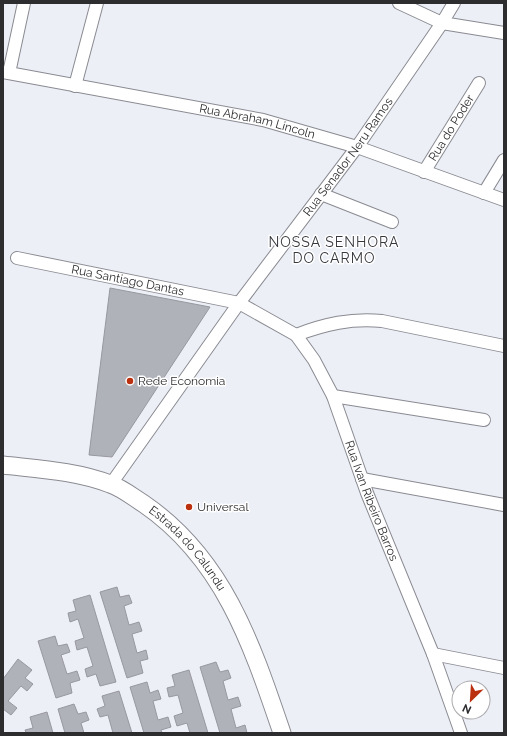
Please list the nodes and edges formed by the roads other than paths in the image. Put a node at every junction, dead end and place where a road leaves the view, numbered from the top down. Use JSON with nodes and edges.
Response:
{"nodes":[{"id":1,"x":24,"y":3,"type":"edge"},
{"id":2,"x":97,"y":3,"type":"edge"},
{"id":3,"x":399,"y":3,"type":"edge"},
{"id":4,"x":454,"y":3,"type":"edge"},
{"id":5,"x":442,"y":24,"type":"junction"},
{"id":6,"x":504,"y":33,"type":"edge"},
{"id":7,"x":6,"y":72,"type":"edge"},
{"id":8,"x":479,"y":83,"type":"dead end"},
{"id":9,"x":75,"y":86,"type":"junction"},
{"id":10,"x":357,"y":147,"type":"junction"},
{"id":11,"x":504,"y":160,"type":"edge"},
{"id":12,"x":424,"y":172,"type":"junction"},
{"id":13,"x":484,"y":193,"type":"junction"},
{"id":14,"x":321,"y":194,"type":"junction"},
{"id":15,"x":504,"y":200,"type":"edge"},
{"id":16,"x":392,"y":222,"type":"dead end"},
{"id":17,"x":16,"y":258,"type":"dead end"},
{"id":18,"x":239,"y":303,"type":"junction"},
{"id":19,"x":296,"y":335,"type":"junction"},
{"id":20,"x":504,"y":346,"type":"edge"},
{"id":21,"x":333,"y":396,"type":"junction"},
{"id":22,"x":484,"y":420,"type":"dead end"},
{"id":23,"x":3,"y":465,"type":"edge"},
{"id":24,"x":362,"y":479,"type":"junction"},
{"id":25,"x":111,"y":484,"type":"junction"},
{"id":26,"x":504,"y":505,"type":"edge"},
{"id":27,"x":433,"y":654,"type":"junction"},
{"id":28,"x":504,"y":668,"type":"edge"},
{"id":29,"x":282,"y":733,"type":"edge"},
{"id":30,"x":461,"y":733,"type":"edge"}],
"edges":[{"from":1,"to":7,"type":"street"},
{"from":2,"to":9,"type":"street"},
{"from":3,"to":5,"type":"street"},
{"from":4,"to":5,"type":"street","name":"Rua Senador Neru Ramos"},
{"from":5,"to":6,"type":"street"},
{"from":5,"to":10,"type":"street","name":"Rua Senador Neru Ramos"},
{"from":7,"to":9,"type":"street","name":"Rua Abraham Lincoln"},
{"from":8,"to":12,"type":"street","name":"Rua do Poder"},
{"from":9,"to":10,"type":"street","name":"Rua Abraham Lincoln"},
{"from":10,"to":12,"type":"street","name":"Rua Abraham Lincoln"},
{"from":10,"to":14,"type":"street","name":"Rua Senador Neru Ramos"},
{"from":11,"to":13,"type":"street"},
{"from":12,"to":13,"type":"street","name":"Rua Abraham Lincoln"},
{"from":13,"to":15,"type":"street","name":"Rua Abraham Lincoln"},
{"from":14,"to":16,"type":"street"},
{"from":14,"to":18,"type":"street","name":"Rua Senador Neru Ramos"},
{"from":17,"to":18,"type":"street","name":"Rua Santiago Dantas"},
{"from":18,"to":19,"type":"street","name":"Rua Ivan Ribeiro Barros"},
{"from":18,"to":25,"type":"street","name":"Rua Senador Neru Ramos"},
{"from":19,"to":20,"type":"street"},
{"from":19,"to":21,"type":"street","name":"Rua Ivan Ribeiro Barros"},
{"from":21,"to":22,"type":"street"},
{"from":21,"to":24,"type":"street","name":"Rua Ivan Ribeiro Barros"},
{"from":23,"to":25,"type":"street","name":"Estrada do Calundu"},
{"from":24,"to":26,"type":"street"},
{"from":24,"to":27,"type":"street","name":"Rua Ivan Ribeiro Barros"},
{"from":25,"to":29,"type":"street","name":"Estrada do Calundu"},
{"from":27,"to":28,"type":"street"},
{"from":27,"to":30,"type":"street","name":"Rua Ivan Ribeiro Barros"}]}
